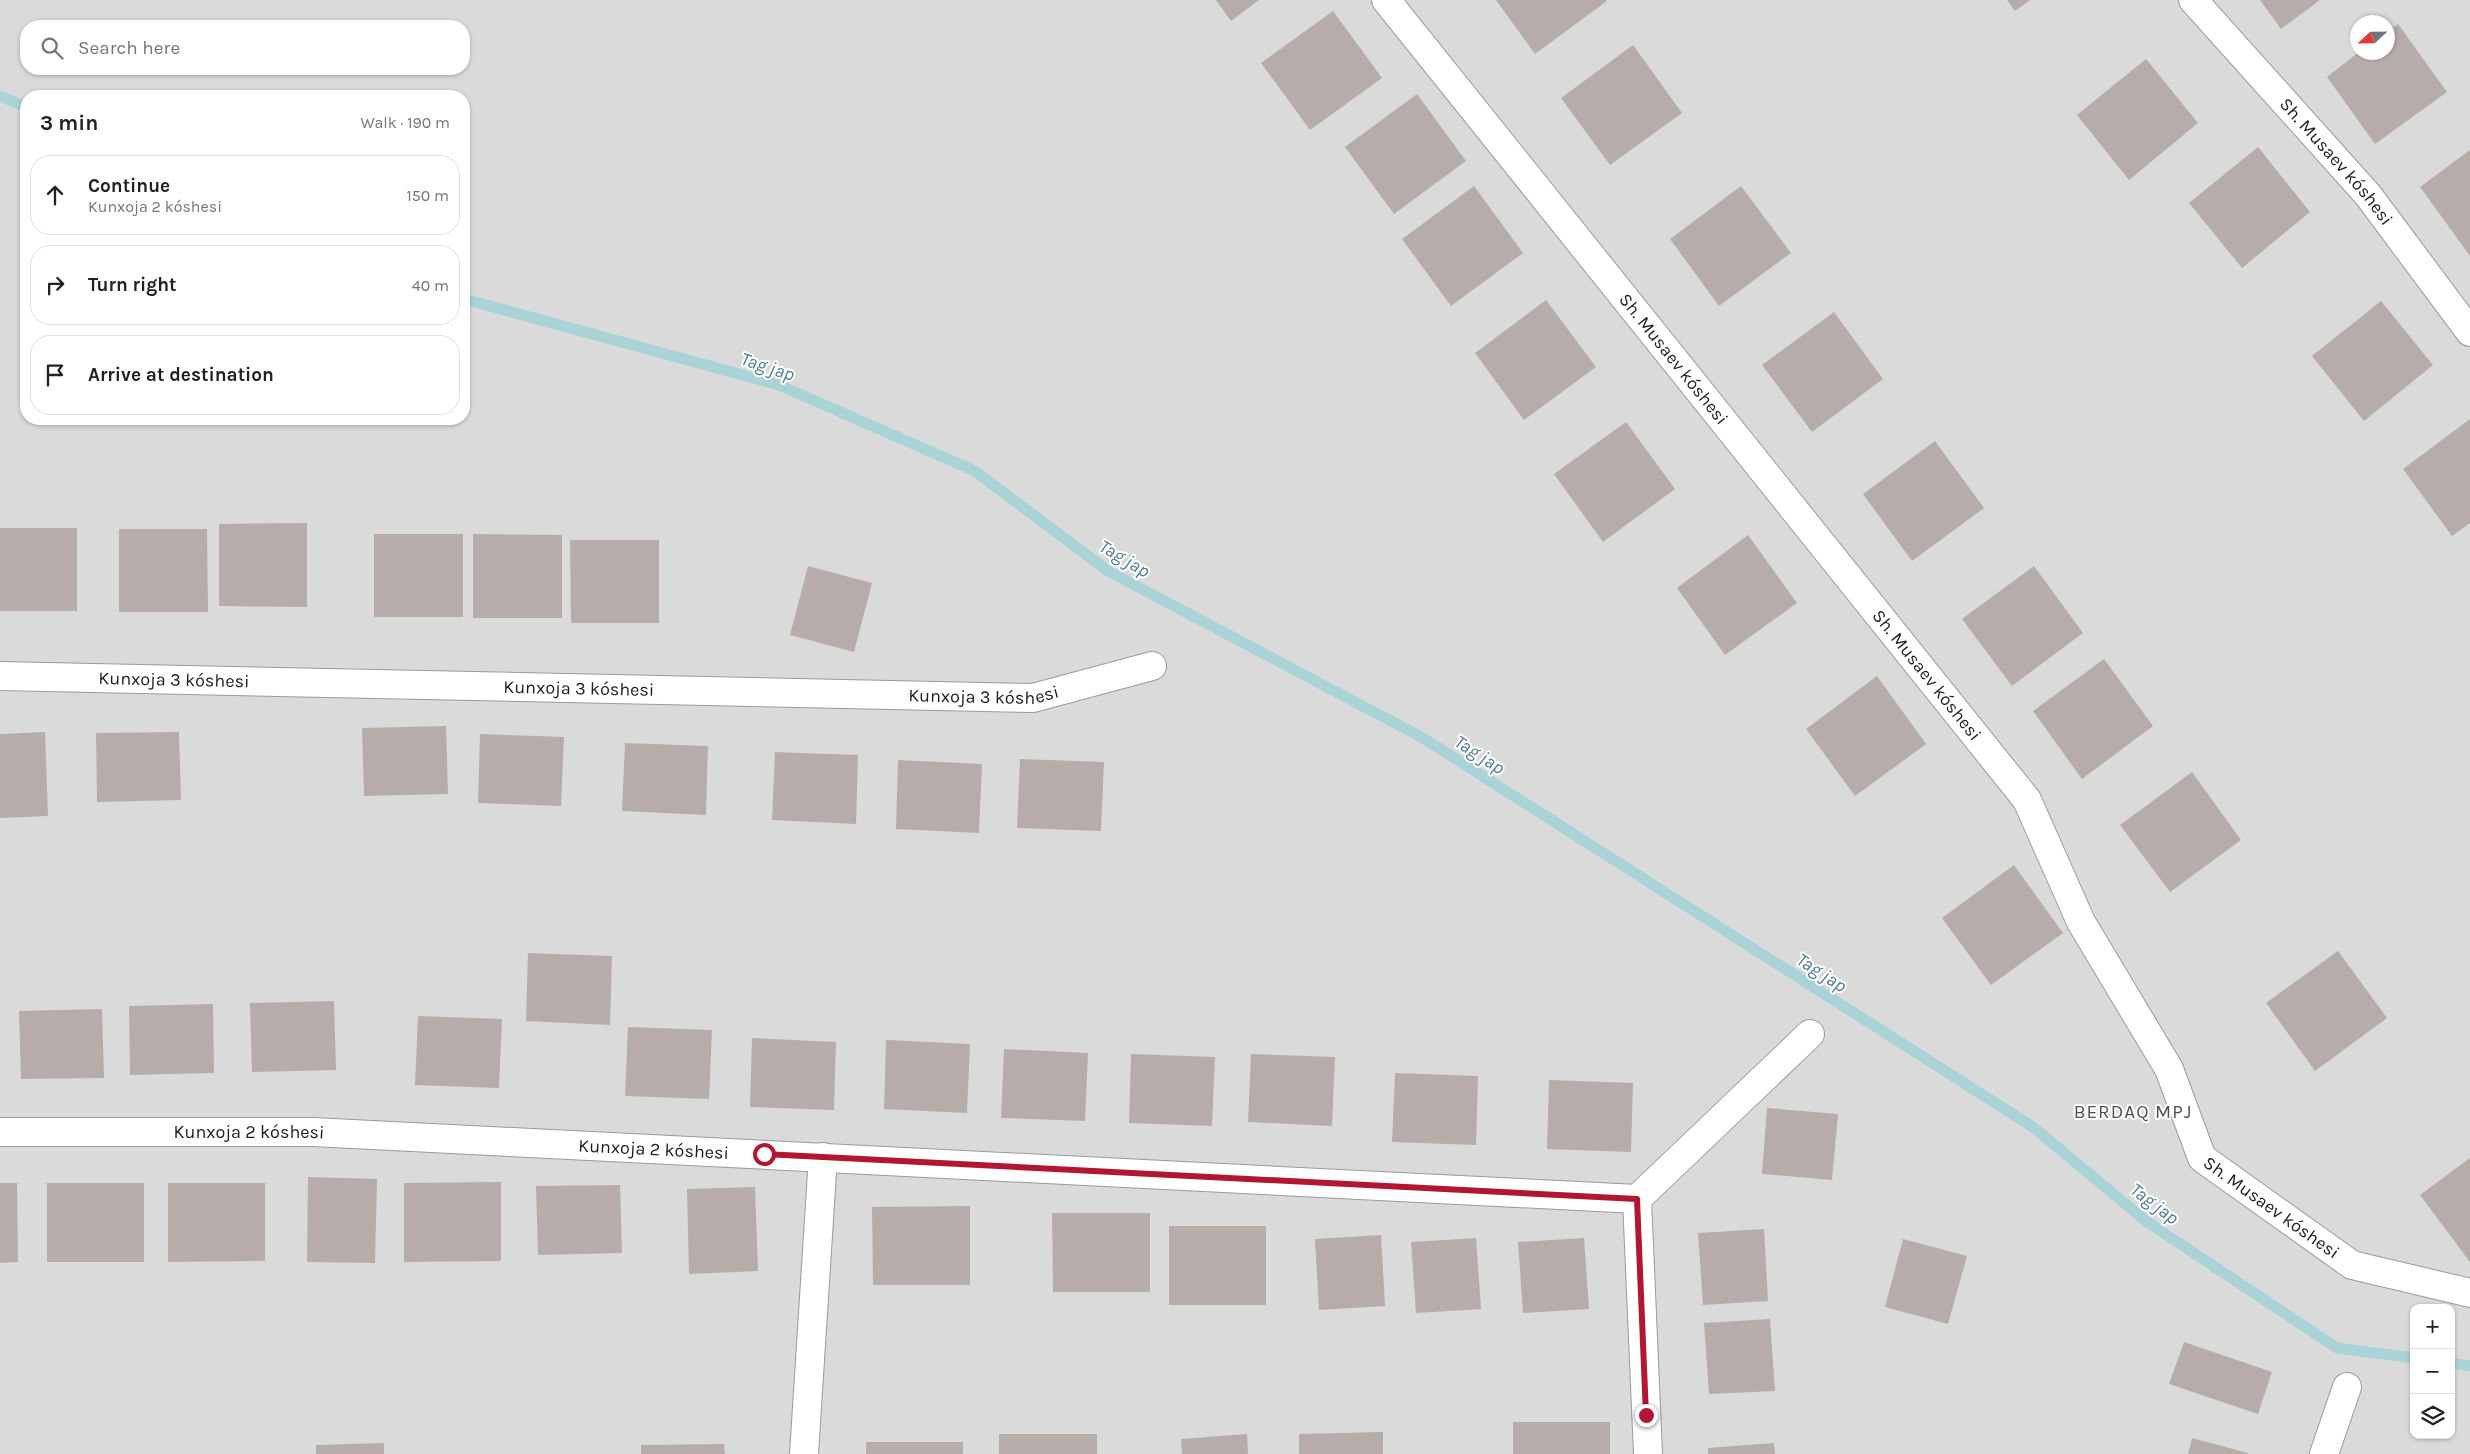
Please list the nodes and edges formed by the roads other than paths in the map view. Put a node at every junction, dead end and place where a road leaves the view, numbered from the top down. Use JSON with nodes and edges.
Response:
{"nodes":[{"id":1,"x":1386,"y":0,"type":"edge"},
{"id":2,"x":2194,"y":0,"type":"edge"},
{"id":3,"x":2470,"y":332,"type":"edge"},
{"id":4,"x":1152,"y":666,"type":"dead end"},
{"id":5,"x":0,"y":676,"type":"edge"},
{"id":6,"x":1810,"y":1034,"type":"dead end"},
{"id":7,"x":0,"y":1132,"type":"edge"},
{"id":8,"x":823,"y":1156,"type":"junction"},
{"id":9,"x":1637,"y":1199,"type":"junction"},
{"id":10,"x":2470,"y":1293,"type":"edge"},
{"id":11,"x":2347,"y":1387,"type":"dead end"},
{"id":12,"x":804,"y":1454,"type":"edge"},
{"id":13,"x":1648,"y":1454,"type":"edge"},
{"id":14,"x":2324,"y":1454,"type":"edge"}],
"edges":[{"from":1,"to":10,"type":"street","name":"Sh. Musaev kóshesi"},
{"from":2,"to":3,"type":"street","name":"Sh. Musaev kóshesi"},
{"from":4,"to":5,"type":"street","name":"Kunxoja 3 kóshesi"},
{"from":6,"to":9,"type":"street"},
{"from":7,"to":8,"type":"street","name":"Kunxoja 2 kóshesi"},
{"from":8,"to":9,"type":"street","name":"Kunxoja 2 kóshesi"},
{"from":8,"to":12,"type":"street"},
{"from":9,"to":13,"type":"street"},
{"from":11,"to":14,"type":"street"}]}
